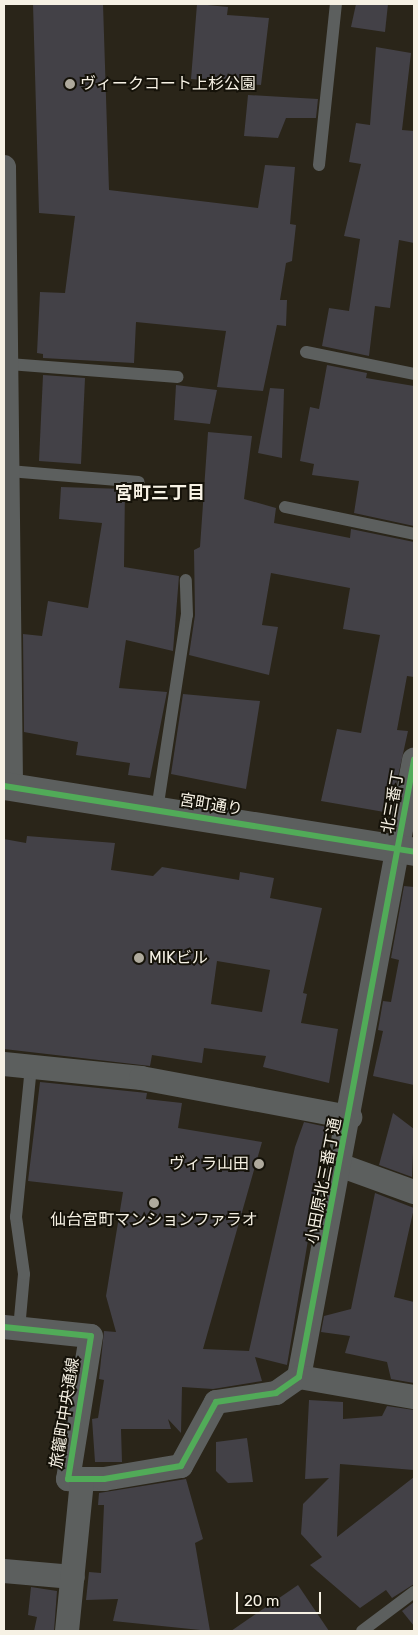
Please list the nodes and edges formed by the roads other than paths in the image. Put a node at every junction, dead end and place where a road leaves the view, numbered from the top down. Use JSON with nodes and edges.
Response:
{"nodes":[{"id":1,"x":336,"y":4,"type":"edge"},
{"id":2,"x":319,"y":165,"type":"dead end"},
{"id":3,"x":4,"y":167,"type":"edge"},
{"id":4,"x":4,"y":194,"type":"edge"},
{"id":5,"x":306,"y":352,"type":"dead end"},
{"id":6,"x":9,"y":364,"type":"junction"},
{"id":7,"x":414,"y":374,"type":"edge"},
{"id":8,"x":177,"y":377,"type":"dead end"},
{"id":9,"x":9,"y":471,"type":"junction"},
{"id":10,"x":139,"y":482,"type":"dead end"},
{"id":11,"x":286,"y":507,"type":"dead end"},
{"id":12,"x":414,"y":534,"type":"edge"},
{"id":13,"x":186,"y":580,"type":"dead end"},
{"id":14,"x":414,"y":760,"type":"edge"},
{"id":15,"x":8,"y":786,"type":"edge"},
{"id":16,"x":157,"y":810,"type":"junction"},
{"id":17,"x":406,"y":850,"type":"edge"},
{"id":18,"x":4,"y":1064,"type":"edge"},
{"id":19,"x":31,"y":1067,"type":"junction"},
{"id":20,"x":350,"y":1117,"type":"junction"},
{"id":21,"x":342,"y":1166,"type":"junction"},
{"id":22,"x":414,"y":1192,"type":"edge"},
{"id":23,"x":11,"y":1328,"type":"edge"},
{"id":24,"x":299,"y":1377,"type":"junction"},
{"id":25,"x":414,"y":1397,"type":"edge"},
{"id":26,"x":82,"y":1480,"type":"junction"},
{"id":27,"x":4,"y":1571,"type":"edge"},
{"id":28,"x":73,"y":1576,"type":"junction"},
{"id":29,"x":414,"y":1592,"type":"edge"},
{"id":30,"x":67,"y":1631,"type":"edge"},
{"id":31,"x":362,"y":1631,"type":"edge"}],
"edges":[{"from":1,"to":2,"type":"lane"},
{"from":3,"to":4,"type":"street"},
{"from":4,"to":6,"type":"street"},
{"from":5,"to":7,"type":"lane"},
{"from":6,"to":8,"type":"lane"},
{"from":6,"to":9,"type":"street"},
{"from":9,"to":10,"type":"lane"},
{"from":9,"to":15,"type":"street"},
{"from":11,"to":12,"type":"lane"},
{"from":13,"to":16,"type":"lane"},
{"from":14,"to":17,"type":"street","name":"北三番丁"},
{"from":15,"to":16,"type":"street","name":"宮町通り"},
{"from":16,"to":17,"type":"street","name":"宮町通り"},
{"from":17,"to":20,"type":"street","name":"小田原北三番丁通"},
{"from":18,"to":19,"type":"street"},
{"from":19,"to":20,"type":"street"},
{"from":19,"to":23,"type":"lane"},
{"from":20,"to":21,"type":"street","name":"小田原北三番丁通"},
{"from":21,"to":22,"type":"street"},
{"from":21,"to":24,"type":"street","name":"小田原北三番丁通"},
{"from":23,"to":26,"type":"street","name":"旅籠町中央通線"},
{"from":24,"to":25,"type":"street"},
{"from":24,"to":26,"type":"street"},
{"from":26,"to":28,"type":"street"},
{"from":27,"to":28,"type":"street"},
{"from":28,"to":30,"type":"street"},
{"from":29,"to":31,"type":"lane"}]}
